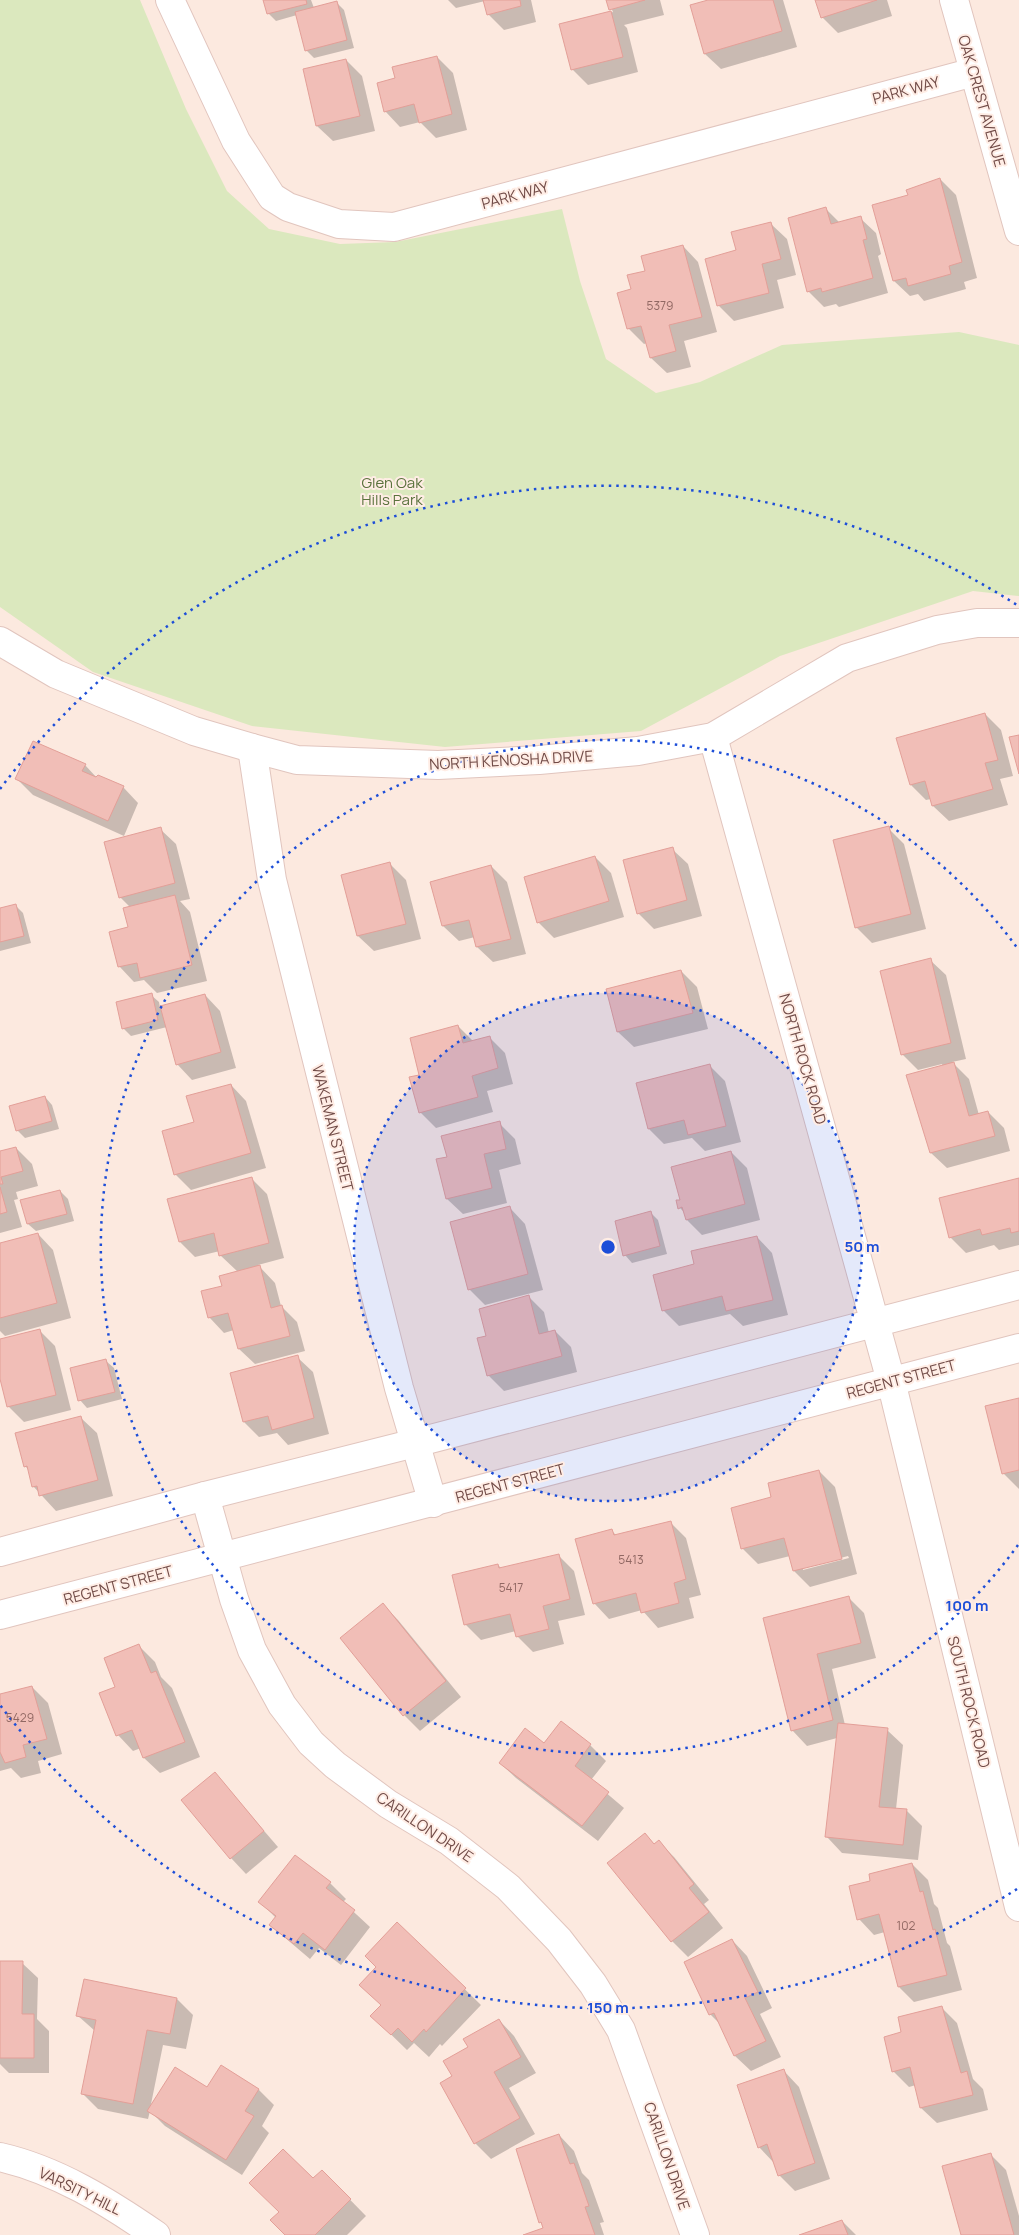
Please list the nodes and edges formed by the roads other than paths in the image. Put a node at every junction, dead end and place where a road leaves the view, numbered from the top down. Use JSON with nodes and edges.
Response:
{"nodes":[{"id":1,"x":170,"y":0,"type":"edge"},
{"id":2,"x":954,"y":0,"type":"edge"},
{"id":3,"x":974,"y":72,"type":"junction"},
{"id":4,"x":1019,"y":231,"type":"edge"},
{"id":5,"x":1019,"y":624,"type":"edge"},
{"id":6,"x":0,"y":641,"type":"edge"},
{"id":7,"x":713,"y":737,"type":"junction"},
{"id":8,"x":252,"y":748,"type":"junction"},
{"id":9,"x":1019,"y":1285,"type":"edge"},
{"id":10,"x":876,"y":1322,"type":"junction"},
{"id":11,"x":1019,"y":1348,"type":"edge"},
{"id":12,"x":891,"y":1381,"type":"junction"},
{"id":13,"x":415,"y":1443,"type":"junction"},
{"id":14,"x":205,"y":1496,"type":"junction"},
{"id":15,"x":434,"y":1503,"type":"junction"},
{"id":16,"x":0,"y":1552,"type":"edge"},
{"id":17,"x":222,"y":1558,"type":"junction"},
{"id":18,"x":0,"y":1616,"type":"edge"},
{"id":19,"x":1019,"y":1907,"type":"edge"},
{"id":20,"x":0,"y":2157,"type":"edge"},
{"id":21,"x":156,"y":2235,"type":"edge"},
{"id":22,"x":695,"y":2235,"type":"edge"}],
"edges":[{"from":1,"to":3,"type":"street","name":"PARK WAY"},
{"from":2,"to":3,"type":"street","name":"OAK CREST AVENUE"},
{"from":3,"to":4,"type":"street","name":"OAK CREST AVENUE"},
{"from":5,"to":7,"type":"street","name":"NORTH KENOSHA DRIVE"},
{"from":6,"to":8,"type":"street","name":"NORTH KENOSHA DRIVE"},
{"from":7,"to":8,"type":"street","name":"NORTH KENOSHA DRIVE"},
{"from":7,"to":10,"type":"street","name":"NORTH ROCK ROAD"},
{"from":8,"to":13,"type":"street","name":"WAKEMAN STREET"},
{"from":9,"to":10,"type":"street"},
{"from":10,"to":12,"type":"street","name":"NORTH ROCK ROAD"},
{"from":10,"to":13,"type":"street"},
{"from":11,"to":12,"type":"street","name":"REGENT STREET"},
{"from":12,"to":15,"type":"street","name":"REGENT STREET"},
{"from":12,"to":19,"type":"street","name":"SOUTH ROCK ROAD"},
{"from":13,"to":14,"type":"street"},
{"from":13,"to":15,"type":"street","name":"WAKEMAN STREET"},
{"from":14,"to":16,"type":"street"},
{"from":14,"to":17,"type":"street","name":"CARILLON DRIVE"},
{"from":15,"to":17,"type":"street","name":"REGENT STREET"},
{"from":17,"to":18,"type":"street","name":"REGENT STREET"},
{"from":17,"to":22,"type":"street","name":"CARILLON DRIVE"},
{"from":20,"to":21,"type":"street","name":"VARSITY HILL"}]}
